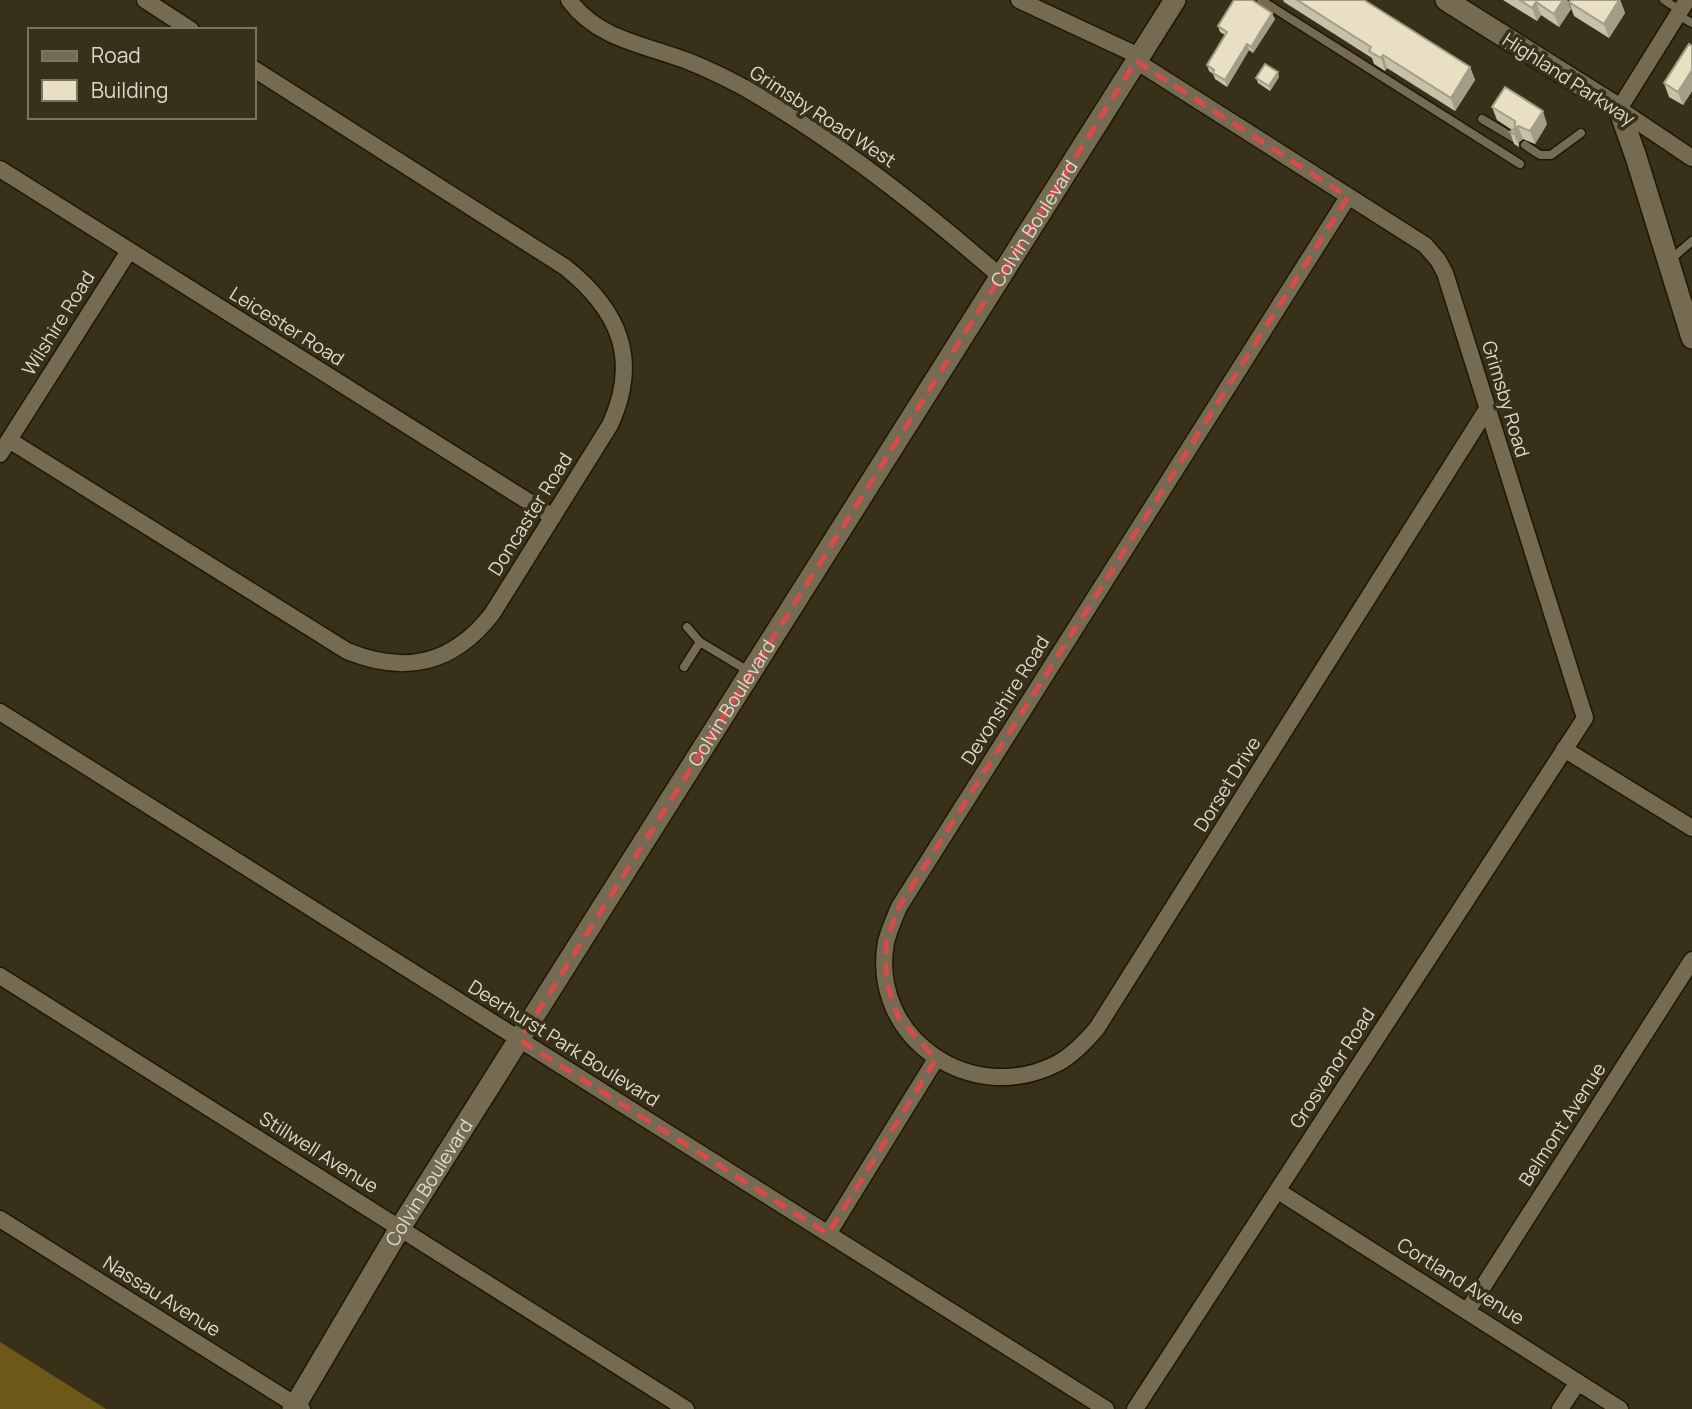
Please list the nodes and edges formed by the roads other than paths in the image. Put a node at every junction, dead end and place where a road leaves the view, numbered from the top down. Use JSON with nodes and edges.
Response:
{"nodes":[{"id":1,"x":145,"y":0,"type":"edge"},
{"id":2,"x":569,"y":0,"type":"edge"},
{"id":3,"x":1019,"y":0,"type":"edge"},
{"id":4,"x":1175,"y":0,"type":"edge"},
{"id":5,"x":1261,"y":0,"type":"edge"},
{"id":6,"x":1446,"y":0,"type":"edge"},
{"id":7,"x":1664,"y":0,"type":"edge"},
{"id":8,"x":1685,"y":12,"type":"edge"},
{"id":9,"x":188,"y":28,"type":"edge"},
{"id":10,"x":1138,"y":58,"type":"junction"},
{"id":11,"x":256,"y":70,"type":"edge"},
{"id":12,"x":1619,"y":109,"type":"junction"},
{"id":13,"x":1482,"y":118,"type":"dead end"},
{"id":14,"x":1581,"y":133,"type":"dead end"},
{"id":15,"x":1514,"y":138,"type":"edge"},
{"id":16,"x":1525,"y":145,"type":"dead end"},
{"id":17,"x":1692,"y":158,"type":"edge"},
{"id":18,"x":1520,"y":164,"type":"dead end"},
{"id":19,"x":0,"y":169,"type":"edge"},
{"id":20,"x":1348,"y":197,"type":"junction"},
{"id":21,"x":1692,"y":240,"type":"edge"},
{"id":22,"x":129,"y":251,"type":"junction"},
{"id":23,"x":1668,"y":262,"type":"junction"},
{"id":24,"x":1001,"y":277,"type":"junction"},
{"id":25,"x":1692,"y":338,"type":"edge"},
{"id":26,"x":1487,"y":409,"type":"junction"},
{"id":27,"x":9,"y":440,"type":"junction"},
{"id":28,"x":0,"y":454,"type":"edge"},
{"id":29,"x":552,"y":517,"type":"junction"},
{"id":30,"x":687,"y":627,"type":"dead end"},
{"id":31,"x":700,"y":642,"type":"junction"},
{"id":32,"x":684,"y":667,"type":"dead end"},
{"id":33,"x":751,"y":673,"type":"junction"},
{"id":34,"x":0,"y":712,"type":"edge"},
{"id":35,"x":1564,"y":749,"type":"junction"},
{"id":36,"x":1692,"y":828,"type":"edge"},
{"id":37,"x":1692,"y":961,"type":"edge"},
{"id":38,"x":0,"y":976,"type":"edge"},
{"id":39,"x":520,"y":1040,"type":"junction"},
{"id":40,"x":936,"y":1059,"type":"junction"},
{"id":41,"x":1278,"y":1191,"type":"junction"},
{"id":42,"x":0,"y":1219,"type":"edge"},
{"id":43,"x":400,"y":1228,"type":"junction"},
{"id":44,"x":828,"y":1234,"type":"junction"},
{"id":45,"x":1468,"y":1310,"type":"junction"},
{"id":46,"x":1578,"y":1382,"type":"junction"},
{"id":47,"x":297,"y":1408,"type":"edge"},
{"id":48,"x":686,"y":1409,"type":"edge"},
{"id":49,"x":1106,"y":1409,"type":"edge"},
{"id":50,"x":1135,"y":1409,"type":"edge"},
{"id":51,"x":1560,"y":1409,"type":"edge"},
{"id":52,"x":1620,"y":1409,"type":"edge"}],
"edges":[{"from":1,"to":9,"type":"street"},
{"from":2,"to":24,"type":"street","name":"Grimsby Road West"},
{"from":3,"to":10,"type":"street"},
{"from":4,"to":10,"type":"street","name":"Colvin Boulevard"},
{"from":5,"to":18,"type":"lane"},
{"from":6,"to":12,"type":"street","name":"Highland Parkway"},
{"from":7,"to":8,"type":"lane"},
{"from":8,"to":12,"type":"street"},
{"from":10,"to":20,"type":"street","name":"Grimsby Road"},
{"from":10,"to":24,"type":"street","name":"Colvin Boulevard"},
{"from":11,"to":29,"type":"street","name":"Doncaster Road"},
{"from":12,"to":17,"type":"street","name":"Highland Parkway"},
{"from":12,"to":23,"type":"street"},
{"from":13,"to":15,"type":"lane"},
{"from":14,"to":16,"type":"lane"},
{"from":19,"to":22,"type":"street","name":"Leicester Road"},
{"from":20,"to":26,"type":"street","name":"Grimsby Road"},
{"from":20,"to":40,"type":"street","name":"Devonshire Road"},
{"from":21,"to":23,"type":"lane"},
{"from":22,"to":27,"type":"street","name":"Wilshire Road"},
{"from":22,"to":29,"type":"street","name":"Leicester Road"},
{"from":23,"to":25,"type":"street"},
{"from":24,"to":33,"type":"street","name":"Colvin Boulevard"},
{"from":26,"to":35,"type":"street","name":"Grimsby Road"},
{"from":26,"to":40,"type":"street","name":"Dorset Drive"},
{"from":27,"to":28,"type":"street","name":"Wilshire Road"},
{"from":27,"to":29,"type":"street","name":"Doncaster Road"},
{"from":30,"to":31,"type":"lane"},
{"from":31,"to":32,"type":"lane"},
{"from":31,"to":33,"type":"lane"},
{"from":33,"to":39,"type":"street","name":"Colvin Boulevard"},
{"from":34,"to":39,"type":"street","name":"Deerhurst Park Boulevard"},
{"from":35,"to":36,"type":"street"},
{"from":35,"to":41,"type":"street","name":"Grosvenor Road"},
{"from":37,"to":45,"type":"street","name":"Belmont Avenue"},
{"from":38,"to":43,"type":"street","name":"Stillwell Avenue"},
{"from":39,"to":43,"type":"street","name":"Colvin Boulevard"},
{"from":39,"to":44,"type":"street","name":"Deerhurst Park Boulevard"},
{"from":40,"to":44,"type":"street"},
{"from":41,"to":45,"type":"street","name":"Cortland Avenue"},
{"from":41,"to":50,"type":"street","name":"Grosvenor Road"},
{"from":42,"to":47,"type":"street","name":"Nassau Avenue"},
{"from":43,"to":47,"type":"street","name":"Colvin Boulevard"},
{"from":43,"to":48,"type":"street","name":"Stillwell Avenue"},
{"from":44,"to":49,"type":"street","name":"Deerhurst Park Boulevard"},
{"from":45,"to":46,"type":"street","name":"Cortland Avenue"},
{"from":46,"to":51,"type":"street"},
{"from":46,"to":52,"type":"street","name":"Cortland Avenue"}]}
